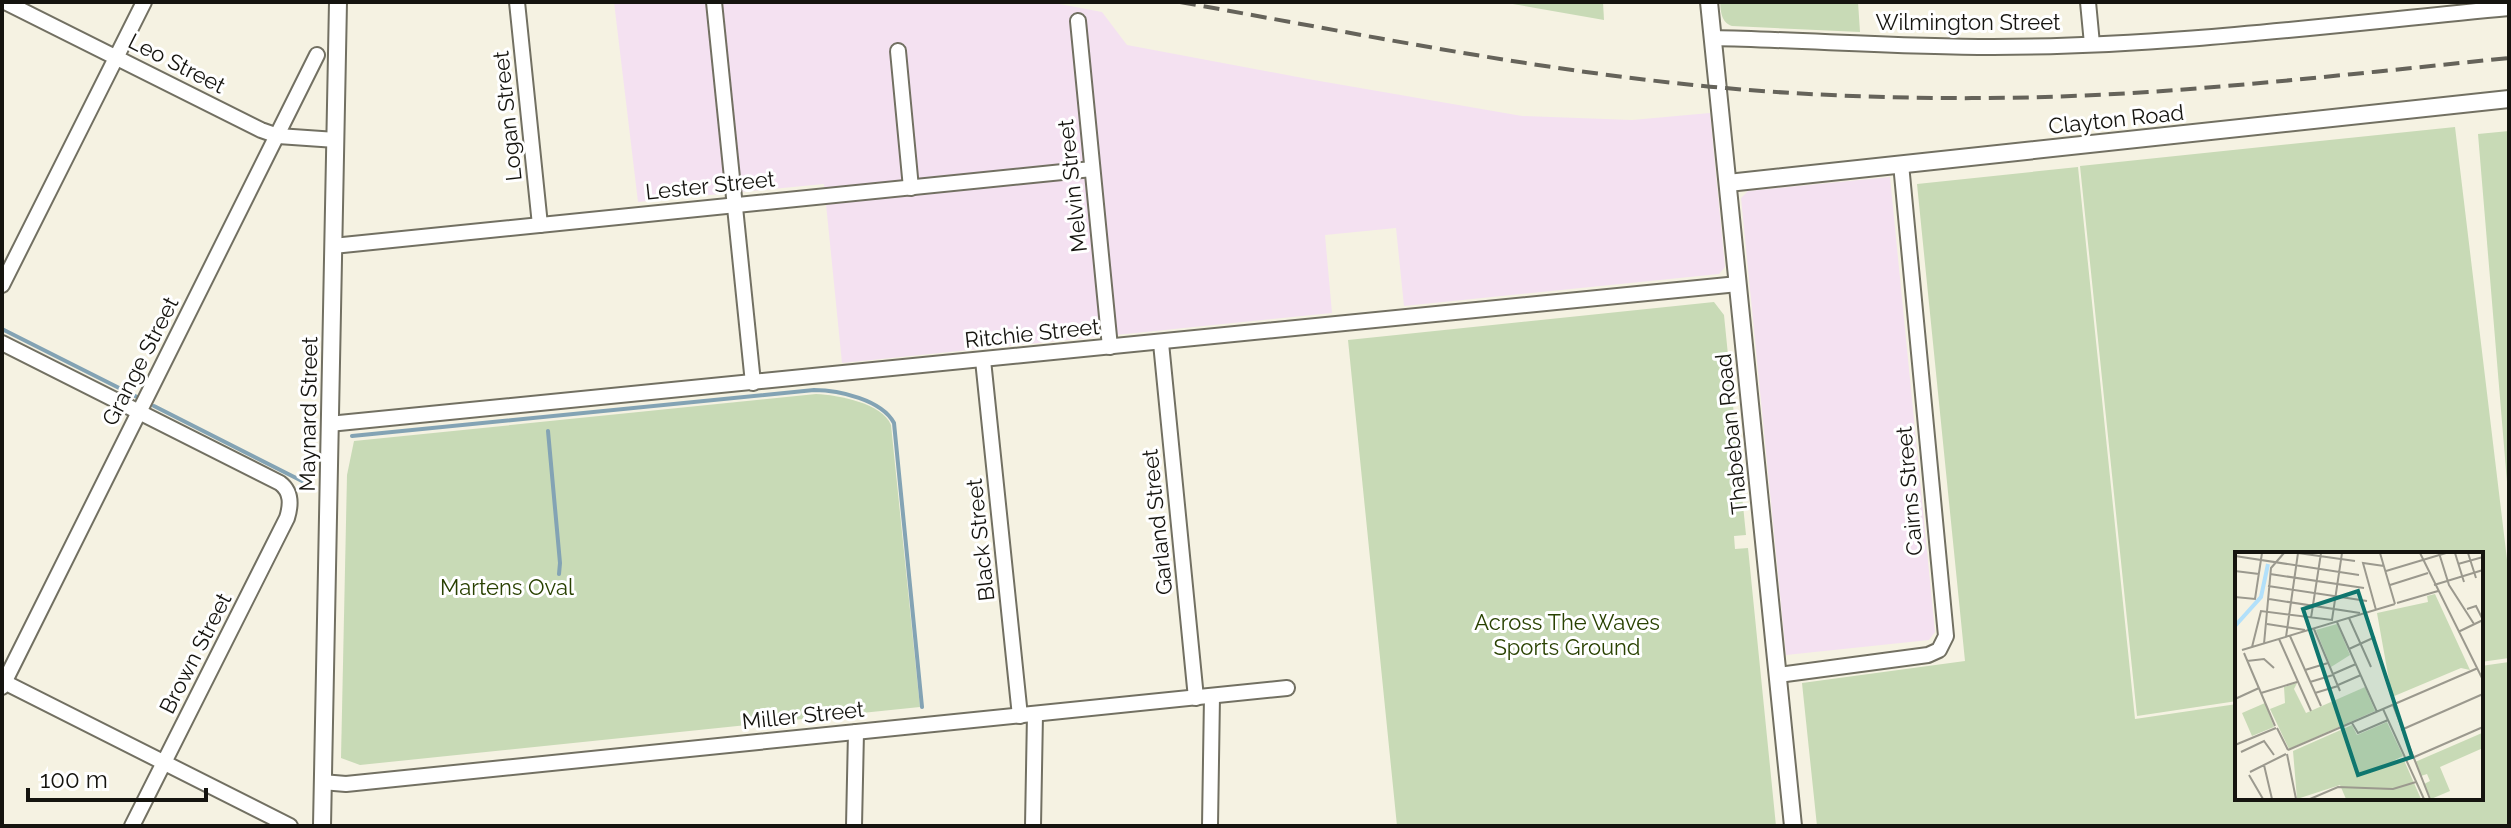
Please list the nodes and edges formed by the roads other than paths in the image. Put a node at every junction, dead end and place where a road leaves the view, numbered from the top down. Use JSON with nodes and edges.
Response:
{"nodes":[{"id":1,"x":5,"y":2,"type":"edge"},
{"id":2,"x":144,"y":2,"type":"edge"},
{"id":3,"x":338,"y":2,"type":"edge"},
{"id":4,"x":517,"y":2,"type":"edge"},
{"id":5,"x":714,"y":2,"type":"edge"},
{"id":6,"x":1709,"y":2,"type":"edge"},
{"id":7,"x":2088,"y":2,"type":"edge"},
{"id":8,"x":2509,"y":8,"type":"edge"},
{"id":9,"x":1078,"y":21,"type":"dead end"},
{"id":10,"x":1713,"y":38,"type":"junction"},
{"id":11,"x":2092,"y":44,"type":"junction"},
{"id":12,"x":898,"y":51,"type":"dead end"},
{"id":13,"x":317,"y":55,"type":"dead end"},
{"id":14,"x":116,"y":57,"type":"junction"},
{"id":15,"x":2509,"y":99,"type":"edge"},
{"id":16,"x":278,"y":136,"type":"junction"},
{"id":17,"x":336,"y":140,"type":"junction"},
{"id":18,"x":1901,"y":164,"type":"junction"},
{"id":19,"x":1092,"y":169,"type":"junction"},
{"id":20,"x":1728,"y":183,"type":"junction"},
{"id":21,"x":911,"y":188,"type":"junction"},
{"id":22,"x":735,"y":204,"type":"junction"},
{"id":23,"x":540,"y":225,"type":"junction"},
{"id":24,"x":333,"y":246,"type":"junction"},
{"id":25,"x":1738,"y":284,"type":"junction"},
{"id":26,"x":2,"y":285,"type":"edge"},
{"id":27,"x":2,"y":343,"type":"edge"},
{"id":28,"x":1161,"y":343,"type":"junction"},
{"id":29,"x":1110,"y":347,"type":"junction"},
{"id":30,"x":983,"y":360,"type":"junction"},
{"id":31,"x":753,"y":383,"type":"junction"},
{"id":32,"x":139,"y":411,"type":"junction"},
{"id":33,"x":329,"y":424,"type":"junction"},
{"id":34,"x":1778,"y":675,"type":"junction"},
{"id":35,"x":3,"y":683,"type":"edge"},
{"id":36,"x":1287,"y":688,"type":"dead end"},
{"id":37,"x":1212,"y":696,"type":"junction"},
{"id":38,"x":1196,"y":698,"type":"junction"},
{"id":39,"x":1028,"y":715,"type":"junction"},
{"id":40,"x":856,"y":732,"type":"junction"},
{"id":41,"x":164,"y":763,"type":"junction"},
{"id":42,"x":322,"y":782,"type":"junction"},
{"id":43,"x":132,"y":826,"type":"edge"},
{"id":44,"x":290,"y":826,"type":"edge"},
{"id":45,"x":322,"y":826,"type":"edge"},
{"id":46,"x":854,"y":826,"type":"edge"},
{"id":47,"x":1033,"y":826,"type":"edge"},
{"id":48,"x":1210,"y":826,"type":"edge"},
{"id":49,"x":1793,"y":826,"type":"edge"}],
"edges":[{"from":1,"to":14,"type":"street","name":"Leo Street"},
{"from":2,"to":14,"type":"street"},
{"from":3,"to":17,"type":"street","name":"Maynard Street"},
{"from":4,"to":23,"type":"street","name":"Logan Street"},
{"from":5,"to":22,"type":"street"},
{"from":6,"to":10,"type":"street","name":"Thabeban Road"},
{"from":7,"to":11,"type":"street"},
{"from":8,"to":11,"type":"street","name":"Wilmington Street"},
{"from":9,"to":19,"type":"street","name":"Melvin Street"},
{"from":10,"to":11,"type":"street","name":"Wilmington Street"},
{"from":10,"to":20,"type":"street","name":"Thabeban Road"},
{"from":12,"to":21,"type":"street"},
{"from":13,"to":16,"type":"street","name":"Grange Street"},
{"from":14,"to":16,"type":"street","name":"Leo Street"},
{"from":14,"to":26,"type":"street"},
{"from":15,"to":18,"type":"street","name":"Clayton Road"},
{"from":16,"to":17,"type":"street","name":"Leo Street"},
{"from":16,"to":32,"type":"street","name":"Grange Street"},
{"from":17,"to":24,"type":"street","name":"Maynard Street"},
{"from":18,"to":20,"type":"street","name":"Clayton Road"},
{"from":18,"to":34,"type":"street","name":"Cairns Street"},
{"from":19,"to":21,"type":"street","name":"Lester Street"},
{"from":19,"to":29,"type":"street","name":"Melvin Street"},
{"from":20,"to":25,"type":"street","name":"Thabeban Road"},
{"from":21,"to":22,"type":"street","name":"Lester Street"},
{"from":22,"to":23,"type":"street","name":"Lester Street"},
{"from":22,"to":31,"type":"street"},
{"from":23,"to":24,"type":"street","name":"Lester Street"},
{"from":24,"to":33,"type":"street","name":"Maynard Street"},
{"from":25,"to":28,"type":"street","name":"Ritchie Street"},
{"from":25,"to":34,"type":"street","name":"Thabeban Road"},
{"from":27,"to":32,"type":"street"},
{"from":28,"to":29,"type":"street","name":"Ritchie Street"},
{"from":28,"to":38,"type":"street","name":"Garland Street"},
{"from":29,"to":30,"type":"street","name":"Ritchie Street"},
{"from":30,"to":31,"type":"street","name":"Ritchie Street"},
{"from":30,"to":39,"type":"street","name":"Black Street"},
{"from":31,"to":33,"type":"street","name":"Ritchie Street"},
{"from":32,"to":35,"type":"street","name":"Grange Street"},
{"from":32,"to":41,"type":"street","name":"Brown Street"},
{"from":33,"to":42,"type":"street","name":"Maynard Street"},
{"from":34,"to":49,"type":"street","name":"Thabeban Road"},
{"from":35,"to":41,"type":"street"},
{"from":36,"to":37,"type":"street","name":"Miller Street"},
{"from":37,"to":38,"type":"street","name":"Miller Street"},
{"from":37,"to":48,"type":"street"},
{"from":38,"to":39,"type":"street","name":"Miller Street"},
{"from":39,"to":40,"type":"street","name":"Miller Street"},
{"from":39,"to":47,"type":"street","name":"Black Street"},
{"from":40,"to":42,"type":"street","name":"Miller Street"},
{"from":40,"to":46,"type":"street"},
{"from":41,"to":43,"type":"street","name":"Brown Street"},
{"from":41,"to":44,"type":"street"},
{"from":42,"to":45,"type":"street","name":"Maynard Street"}]}
